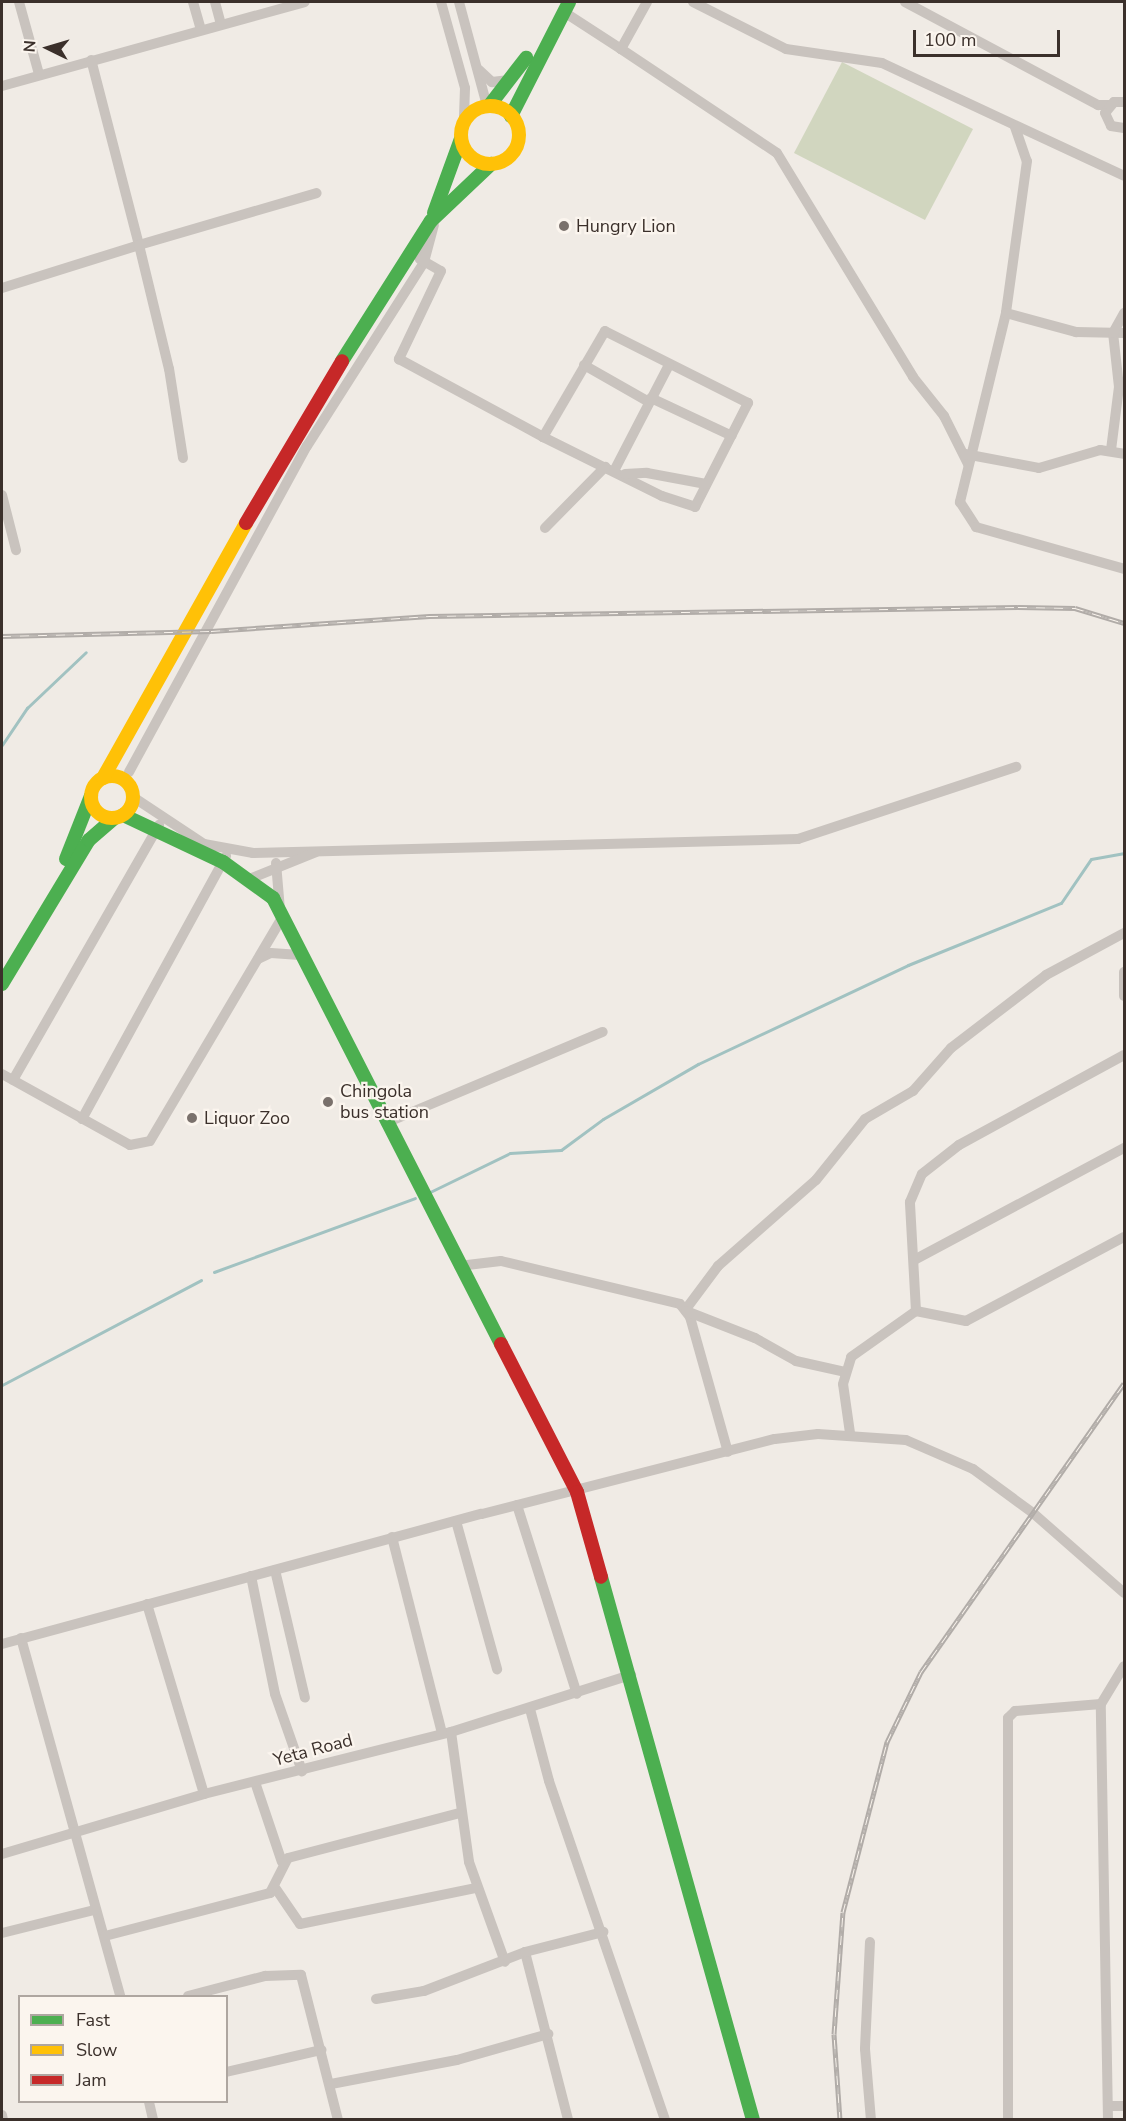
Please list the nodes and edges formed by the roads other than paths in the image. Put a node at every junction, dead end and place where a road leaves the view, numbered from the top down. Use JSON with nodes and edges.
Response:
{"nodes":[{"id":1,"x":19,"y":2,"type":"edge"},
{"id":2,"x":193,"y":2,"type":"edge"},
{"id":3,"x":215,"y":2,"type":"edge"},
{"id":4,"x":305,"y":2,"type":"edge"},
{"id":5,"x":441,"y":2,"type":"edge"},
{"id":6,"x":459,"y":2,"type":"edge"},
{"id":7,"x":648,"y":2,"type":"edge"},
{"id":8,"x":693,"y":2,"type":"edge"},
{"id":9,"x":905,"y":2,"type":"edge"},
{"id":10,"x":564,"y":5,"type":"edge"},
{"id":11,"x":221,"y":24,"type":"junction"},
{"id":12,"x":201,"y":30,"type":"junction"},
{"id":13,"x":621,"y":49,"type":"junction"},
{"id":14,"x":91,"y":60,"type":"junction"},
{"id":15,"x":479,"y":70,"type":"junction"},
{"id":16,"x":39,"y":74,"type":"junction"},
{"id":17,"x":512,"y":79,"type":"junction"},
{"id":18,"x":2,"y":86,"type":"edge"},
{"id":19,"x":1120,"y":102,"type":"edge"},
{"id":20,"x":1098,"y":105,"type":"junction"},
{"id":21,"x":488,"y":106,"type":"junction"},
{"id":22,"x":511,"y":116,"type":"junction"},
{"id":23,"x":1106,"y":118,"type":"junction"},
{"id":24,"x":464,"y":123,"type":"junction"},
{"id":25,"x":1015,"y":127,"type":"junction"},
{"id":26,"x":1125,"y":128,"type":"edge"},
{"id":27,"x":461,"y":139,"type":"junction"},
{"id":28,"x":491,"y":164,"type":"junction"},
{"id":29,"x":1125,"y":176,"type":"edge"},
{"id":30,"x":317,"y":194,"type":"dead end"},
{"id":31,"x":433,"y":219,"type":"junction"},
{"id":32,"x":419,"y":238,"type":"junction"},
{"id":33,"x":139,"y":245,"type":"junction"},
{"id":34,"x":424,"y":262,"type":"junction"},
{"id":35,"x":2,"y":288,"type":"edge"},
{"id":36,"x":1006,"y":313,"type":"junction"},
{"id":37,"x":1125,"y":313,"type":"edge"},
{"id":38,"x":1119,"y":333,"type":"edge"},
{"id":39,"x":584,"y":365,"type":"junction"},
{"id":40,"x":669,"y":365,"type":"junction"},
{"id":41,"x":650,"y":400,"type":"junction"},
{"id":42,"x":732,"y":436,"type":"junction"},
{"id":43,"x":543,"y":437,"type":"junction"},
{"id":44,"x":1111,"y":450,"type":"junction"},
{"id":45,"x":1125,"y":454,"type":"edge"},
{"id":46,"x":183,"y":458,"type":"dead end"},
{"id":47,"x":967,"y":458,"type":"junction"},
{"id":48,"x":615,"y":471,"type":"junction"},
{"id":49,"x":706,"y":484,"type":"junction"},
{"id":50,"x":2,"y":495,"type":"edge"},
{"id":51,"x":545,"y":528,"type":"dead end"},
{"id":52,"x":16,"y":550,"type":"dead end"},
{"id":53,"x":1125,"y":569,"type":"edge"},
{"id":54,"x":140,"y":710,"type":"junction"},
{"id":55,"x":1016,"y":767,"type":"dead end"},
{"id":56,"x":129,"y":772,"type":"junction"},
{"id":57,"x":104,"y":778,"type":"junction"},
{"id":58,"x":132,"y":793,"type":"junction"},
{"id":59,"x":91,"y":796,"type":"junction"},
{"id":60,"x":118,"y":816,"type":"junction"},
{"id":61,"x":160,"y":825,"type":"junction"},
{"id":62,"x":319,"y":851,"type":"junction"},
{"id":63,"x":268,"y":854,"type":"junction"},
{"id":64,"x":226,"y":856,"type":"junction"},
{"id":65,"x":294,"y":861,"type":"junction"},
{"id":66,"x":277,"y":868,"type":"junction"},
{"id":67,"x":252,"y":878,"type":"junction"},
{"id":68,"x":280,"y":881,"type":"junction"},
{"id":69,"x":50,"y":901,"type":"junction"},
{"id":70,"x":281,"y":913,"type":"junction"},
{"id":71,"x":1125,"y":933,"type":"edge"},
{"id":72,"x":300,"y":955,"type":"junction"},
{"id":73,"x":258,"y":959,"type":"junction"},
{"id":74,"x":7,"y":961,"type":"edge"},
{"id":75,"x":1125,"y":972,"type":"edge"},
{"id":76,"x":2,"y":984,"type":"edge"},
{"id":77,"x":1125,"y":996,"type":"edge"},
{"id":78,"x":603,"y":1032,"type":"dead end"},
{"id":79,"x":1125,"y":1055,"type":"edge"},
{"id":80,"x":2,"y":1074,"type":"edge"},
{"id":81,"x":13,"y":1080,"type":"junction"},
{"id":82,"x":82,"y":1119,"type":"junction"},
{"id":83,"x":386,"y":1123,"type":"junction"},
{"id":84,"x":1125,"y":1148,"type":"edge"},
{"id":85,"x":1125,"y":1237,"type":"edge"},
{"id":86,"x":916,"y":1259,"type":"junction"},
{"id":87,"x":459,"y":1266,"type":"junction"},
{"id":88,"x":686,"y":1310,"type":"junction"},
{"id":89,"x":916,"y":1311,"type":"junction"},
{"id":90,"x":845,"y":1372,"type":"junction"},
{"id":91,"x":850,"y":1433,"type":"junction"},
{"id":92,"x":728,"y":1452,"type":"junction"},
{"id":93,"x":577,"y":1492,"type":"junction"},
{"id":94,"x":517,"y":1506,"type":"junction"},
{"id":95,"x":456,"y":1521,"type":"junction"},
{"id":96,"x":392,"y":1537,"type":"junction"},
{"id":97,"x":275,"y":1570,"type":"junction"},
{"id":98,"x":251,"y":1576,"type":"junction"},
{"id":99,"x":1125,"y":1593,"type":"edge"},
{"id":100,"x":147,"y":1604,"type":"junction"},
{"id":101,"x":21,"y":1638,"type":"junction"},
{"id":102,"x":2,"y":1644,"type":"edge"},
{"id":103,"x":1125,"y":1666,"type":"edge"},
{"id":104,"x":498,"y":1669,"type":"dead end"},
{"id":105,"x":631,"y":1675,"type":"junction"},
{"id":106,"x":577,"y":1694,"type":"junction"},
{"id":107,"x":305,"y":1698,"type":"dead end"},
{"id":108,"x":1101,"y":1704,"type":"junction"},
{"id":109,"x":530,"y":1709,"type":"junction"},
{"id":110,"x":447,"y":1732,"type":"junction"},
{"id":111,"x":302,"y":1771,"type":"junction"},
{"id":112,"x":255,"y":1782,"type":"junction"},
{"id":113,"x":204,"y":1794,"type":"junction"},
{"id":114,"x":459,"y":1813,"type":"junction"},
{"id":115,"x":78,"y":1833,"type":"junction"},
{"id":116,"x":2,"y":1854,"type":"edge"},
{"id":117,"x":282,"y":1862,"type":"junction"},
{"id":118,"x":476,"y":1888,"type":"junction"},
{"id":119,"x":276,"y":1889,"type":"junction"},
{"id":120,"x":94,"y":1910,"type":"junction"},
{"id":121,"x":603,"y":1932,"type":"junction"},
{"id":122,"x":2,"y":1933,"type":"edge"},
{"id":123,"x":105,"y":1936,"type":"junction"},
{"id":124,"x":870,"y":1942,"type":"dead end"},
{"id":125,"x":525,"y":1952,"type":"junction"},
{"id":126,"x":505,"y":1962,"type":"junction"},
{"id":127,"x":120,"y":1995,"type":"edge"},
{"id":128,"x":192,"y":1995,"type":"edge"},
{"id":129,"x":375,"y":1999,"type":"dead end"},
{"id":130,"x":548,"y":2034,"type":"junction"},
{"id":131,"x":321,"y":2050,"type":"junction"},
{"id":132,"x":228,"y":2072,"type":"edge"},
{"id":133,"x":331,"y":2084,"type":"junction"},
{"id":134,"x":149,"y":2103,"type":"edge"},
{"id":135,"x":1108,"y":2106,"type":"junction"},
{"id":136,"x":1125,"y":2106,"type":"edge"},
{"id":137,"x":752,"y":2119,"type":"edge"},
{"id":138,"x":153,"y":2120,"type":"edge"},
{"id":139,"x":338,"y":2120,"type":"edge"},
{"id":140,"x":568,"y":2120,"type":"edge"},
{"id":141,"x":665,"y":2120,"type":"edge"},
{"id":142,"x":871,"y":2120,"type":"edge"},
{"id":143,"x":1008,"y":2120,"type":"edge"},
{"id":144,"x":1108,"y":2120,"type":"edge"}],
"edges":[{"from":1,"to":16,"type":"street"},
{"from":2,"to":12,"type":"street"},
{"from":3,"to":11,"type":"street"},
{"from":4,"to":11,"type":"street"},
{"from":5,"to":24,"type":"street"},
{"from":6,"to":15,"type":"street"},
{"from":7,"to":13,"type":"street"},
{"from":8,"to":25,"type":"street"},
{"from":9,"to":20,"type":"street"},
{"from":10,"to":13,"type":"street"},
{"from":10,"to":17,"type":"main road"},
{"from":10,"to":22,"type":"main road"},
{"from":11,"to":12,"type":"street"},
{"from":12,"to":14,"type":"street"},
{"from":13,"to":47,"type":"street"},
{"from":14,"to":16,"type":"street"},
{"from":14,"to":33,"type":"street"},
{"from":15,"to":17,"type":"street"},
{"from":15,"to":21,"type":"street"},
{"from":16,"to":18,"type":"street"},
{"from":17,"to":21,"type":"main road"},
{"from":19,"to":20,"type":"street"},
{"from":19,"to":23,"type":"street"},
{"from":20,"to":23,"type":"street"},
{"from":21,"to":22,"type":"main road"},
{"from":21,"to":24,"type":"main road"},
{"from":22,"to":28,"type":"main road"},
{"from":23,"to":26,"type":"street"},
{"from":24,"to":27,"type":"main road"},
{"from":25,"to":29,"type":"street"},
{"from":25,"to":36,"type":"street"},
{"from":27,"to":28,"type":"main road"},
{"from":27,"to":31,"type":"main road"},
{"from":28,"to":31,"type":"main road"},
{"from":30,"to":33,"type":"street"},
{"from":31,"to":32,"type":"main road"},
{"from":31,"to":34,"type":"street"},
{"from":32,"to":34,"type":"street"},
{"from":32,"to":54,"type":"main road"},
{"from":33,"to":35,"type":"street"},
{"from":33,"to":46,"type":"street"},
{"from":34,"to":43,"type":"street"},
{"from":34,"to":56,"type":"street"},
{"from":36,"to":38,"type":"street"},
{"from":36,"to":47,"type":"street"},
{"from":37,"to":38,"type":"street"},
{"from":38,"to":44,"type":"street"},
{"from":39,"to":40,"type":"street"},
{"from":39,"to":41,"type":"street"},
{"from":39,"to":43,"type":"street"},
{"from":40,"to":41,"type":"street"},
{"from":40,"to":42,"type":"street"},
{"from":41,"to":42,"type":"street"},
{"from":41,"to":48,"type":"street"},
{"from":42,"to":49,"type":"street"},
{"from":43,"to":48,"type":"street"},
{"from":44,"to":45,"type":"street"},
{"from":44,"to":47,"type":"street"},
{"from":47,"to":53,"type":"street"},
{"from":48,"to":49,"type":"street"},
{"from":48,"to":49,"type":"street"},
{"from":48,"to":51,"type":"street"},
{"from":50,"to":52,"type":"street"},
{"from":54,"to":56,"type":"main road"},
{"from":54,"to":57,"type":"main road"},
{"from":55,"to":62,"type":"street"},
{"from":56,"to":58,"type":"main road"},
{"from":57,"to":58,"type":"main road"},
{"from":57,"to":59,"type":"main road"},
{"from":58,"to":60,"type":"main road"},
{"from":58,"to":61,"type":"street"},
{"from":59,"to":60,"type":"main road"},
{"from":59,"to":69,"type":"main road"},
{"from":60,"to":61,"type":"main road"},
{"from":60,"to":69,"type":"main road"},
{"from":61,"to":64,"type":"main road"},
{"from":61,"to":81,"type":"street"},
{"from":62,"to":63,"type":"street"},
{"from":62,"to":65,"type":"street"},
{"from":63,"to":64,"type":"street"},
{"from":63,"to":66,"type":"street"},
{"from":64,"to":67,"type":"main road"},
{"from":64,"to":82,"type":"street"},
{"from":65,"to":66,"type":"street"},
{"from":65,"to":68,"type":"street"},
{"from":66,"to":67,"type":"street"},
{"from":66,"to":68,"type":"street"},
{"from":67,"to":70,"type":"main road"},
{"from":68,"to":70,"type":"street"},
{"from":69,"to":74,"type":"main road"},
{"from":70,"to":72,"type":"main road"},
{"from":70,"to":73,"type":"street"},
{"from":71,"to":88,"type":"street"},
{"from":72,"to":73,"type":"street"},
{"from":72,"to":83,"type":"main road"},
{"from":73,"to":82,"type":"street"},
{"from":74,"to":76,"type":"main road"},
{"from":75,"to":77,"type":"street"},
{"from":78,"to":83,"type":"street"},
{"from":79,"to":86,"type":"street"},
{"from":80,"to":81,"type":"street"},
{"from":81,"to":82,"type":"street"},
{"from":83,"to":87,"type":"main road"},
{"from":84,"to":86,"type":"street"},
{"from":85,"to":89,"type":"street"},
{"from":86,"to":89,"type":"street"},
{"from":87,"to":88,"type":"street"},
{"from":87,"to":93,"type":"main road"},
{"from":88,"to":90,"type":"street"},
{"from":88,"to":92,"type":"street"},
{"from":89,"to":90,"type":"street"},
{"from":90,"to":91,"type":"street"},
{"from":91,"to":92,"type":"street"},
{"from":91,"to":99,"type":"street"},
{"from":92,"to":93,"type":"street"},
{"from":93,"to":94,"type":"street"},
{"from":93,"to":105,"type":"main road"},
{"from":94,"to":95,"type":"street"},
{"from":94,"to":106,"type":"street"},
{"from":95,"to":96,"type":"street"},
{"from":95,"to":104,"type":"street"},
{"from":96,"to":97,"type":"street"},
{"from":96,"to":110,"type":"street"},
{"from":97,"to":98,"type":"street"},
{"from":97,"to":107,"type":"street"},
{"from":98,"to":100,"type":"street"},
{"from":98,"to":111,"type":"street"},
{"from":100,"to":101,"type":"street"},
{"from":100,"to":113,"type":"street"},
{"from":101,"to":102,"type":"street"},
{"from":101,"to":115,"type":"street"},
{"from":103,"to":108,"type":"street"},
{"from":105,"to":106,"type":"street","name":"Yeta Road"},
{"from":105,"to":137,"type":"main road"},
{"from":106,"to":109,"type":"street","name":"Yeta Road"},
{"from":108,"to":135,"type":"street"},
{"from":108,"to":143,"type":"street"},
{"from":109,"to":110,"type":"street","name":"Yeta Road"},
{"from":109,"to":121,"type":"street"},
{"from":110,"to":111,"type":"street","name":"Yeta Road"},
{"from":110,"to":114,"type":"street"},
{"from":111,"to":112,"type":"street","name":"Yeta Road"},
{"from":112,"to":113,"type":"street","name":"Yeta Road"},
{"from":112,"to":117,"type":"street"},
{"from":113,"to":115,"type":"street","name":"Yeta Road"},
{"from":114,"to":117,"type":"street"},
{"from":114,"to":118,"type":"street"},
{"from":115,"to":116,"type":"street","name":"Yeta Road"},
{"from":115,"to":120,"type":"street"},
{"from":117,"to":119,"type":"street"},
{"from":118,"to":119,"type":"street"},
{"from":118,"to":126,"type":"street"},
{"from":119,"to":123,"type":"street"},
{"from":120,"to":122,"type":"street"},
{"from":120,"to":123,"type":"street"},
{"from":121,"to":125,"type":"street"},
{"from":121,"to":141,"type":"street"},
{"from":123,"to":127,"type":"street"},
{"from":124,"to":142,"type":"street"},
{"from":125,"to":126,"type":"street"},
{"from":125,"to":130,"type":"street"},
{"from":126,"to":129,"type":"street"},
{"from":128,"to":131,"type":"street"},
{"from":130,"to":133,"type":"street"},
{"from":130,"to":140,"type":"street"},
{"from":131,"to":132,"type":"street"},
{"from":131,"to":133,"type":"street"},
{"from":133,"to":139,"type":"street"},
{"from":134,"to":138,"type":"street"},
{"from":135,"to":136,"type":"street"},
{"from":135,"to":144,"type":"street"}]}
